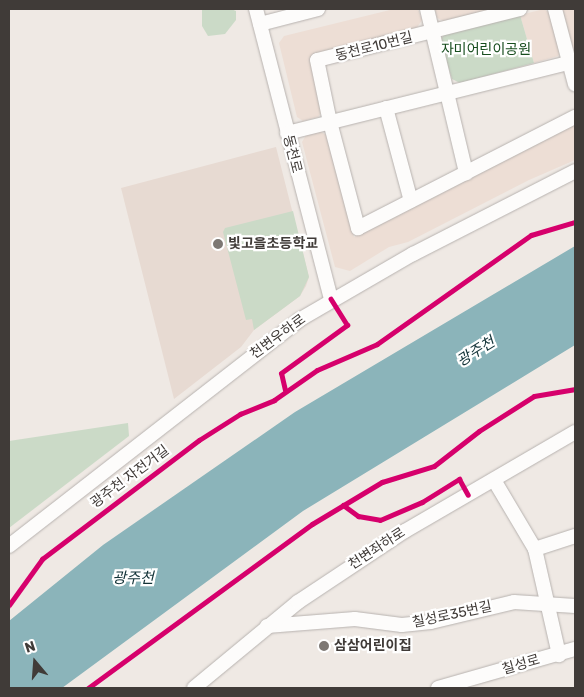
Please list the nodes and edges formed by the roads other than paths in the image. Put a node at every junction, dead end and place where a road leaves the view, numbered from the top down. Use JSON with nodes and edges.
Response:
{"nodes":[{"id":1,"x":256,"y":9,"type":"edge"},
{"id":2,"x":318,"y":9,"type":"edge"},
{"id":3,"x":427,"y":9,"type":"edge"},
{"id":4,"x":520,"y":9,"type":"edge"},
{"id":5,"x":555,"y":9,"type":"edge"},
{"id":6,"x":260,"y":24,"type":"junction"},
{"id":7,"x":432,"y":32,"type":"junction"},
{"id":8,"x":572,"y":62,"type":"edge"},
{"id":9,"x":575,"y":84,"type":"edge"},
{"id":10,"x":445,"y":92,"type":"junction"},
{"id":11,"x":386,"y":108,"type":"junction"},
{"id":12,"x":575,"y":117,"type":"edge"},
{"id":13,"x":330,"y":122,"type":"junction"},
{"id":14,"x":287,"y":133,"type":"junction"},
{"id":15,"x":575,"y":171,"type":"edge"},
{"id":16,"x":466,"y":173,"type":"junction"},
{"id":17,"x":411,"y":201,"type":"junction"},
{"id":18,"x":331,"y":299,"type":"junction"},
{"id":19,"x":575,"y":432,"type":"edge"},
{"id":20,"x":494,"y":480,"type":"junction"},
{"id":21,"x":575,"y":536,"type":"edge"},
{"id":22,"x":9,"y":546,"type":"edge"},
{"id":23,"x":535,"y":549,"type":"junction"},
{"id":24,"x":547,"y":602,"type":"junction"},
{"id":25,"x":575,"y":606,"type":"edge"},
{"id":26,"x":267,"y":626,"type":"junction"},
{"id":27,"x":575,"y":649,"type":"edge"},
{"id":28,"x":558,"y":655,"type":"junction"},
{"id":29,"x":194,"y":688,"type":"edge"},
{"id":30,"x":438,"y":688,"type":"edge"}],
"edges":[{"from":1,"to":6,"type":"street","name":"동천로"},
{"from":2,"to":6,"type":"street"},
{"from":3,"to":7,"type":"street","name":"동천로10번길"},
{"from":4,"to":7,"type":"street","name":"동천로10번길"},
{"from":5,"to":8,"type":"street"},
{"from":6,"to":14,"type":"street","name":"동천로"},
{"from":7,"to":10,"type":"street","name":"동천로10번길"},
{"from":7,"to":13,"type":"street","name":"동천로10번길"},
{"from":8,"to":9,"type":"street"},
{"from":8,"to":10,"type":"street"},
{"from":10,"to":11,"type":"street"},
{"from":10,"to":16,"type":"street","name":"동천로10번길"},
{"from":11,"to":13,"type":"street"},
{"from":11,"to":17,"type":"street"},
{"from":12,"to":16,"type":"street","name":"동천로10번길"},
{"from":13,"to":14,"type":"street"},
{"from":13,"to":17,"type":"street","name":"동천로10번길"},
{"from":14,"to":18,"type":"street","name":"동천로"},
{"from":15,"to":18,"type":"street","name":"천변우하로"},
{"from":16,"to":17,"type":"street","name":"동천로10번길"},
{"from":18,"to":22,"type":"street","name":"천변우하로"},
{"from":19,"to":20,"type":"street","name":"천변좌하로"},
{"from":20,"to":23,"type":"street"},
{"from":20,"to":26,"type":"street","name":"천변좌하로"},
{"from":21,"to":23,"type":"street"},
{"from":23,"to":24,"type":"street"},
{"from":24,"to":25,"type":"street","name":"칠성로35번길"},
{"from":24,"to":26,"type":"street","name":"칠성로35번길"},
{"from":24,"to":28,"type":"street"},
{"from":26,"to":29,"type":"street","name":"천변좌하로"},
{"from":27,"to":28,"type":"street","name":"칠성로"},
{"from":28,"to":30,"type":"street","name":"칠성로"}]}
